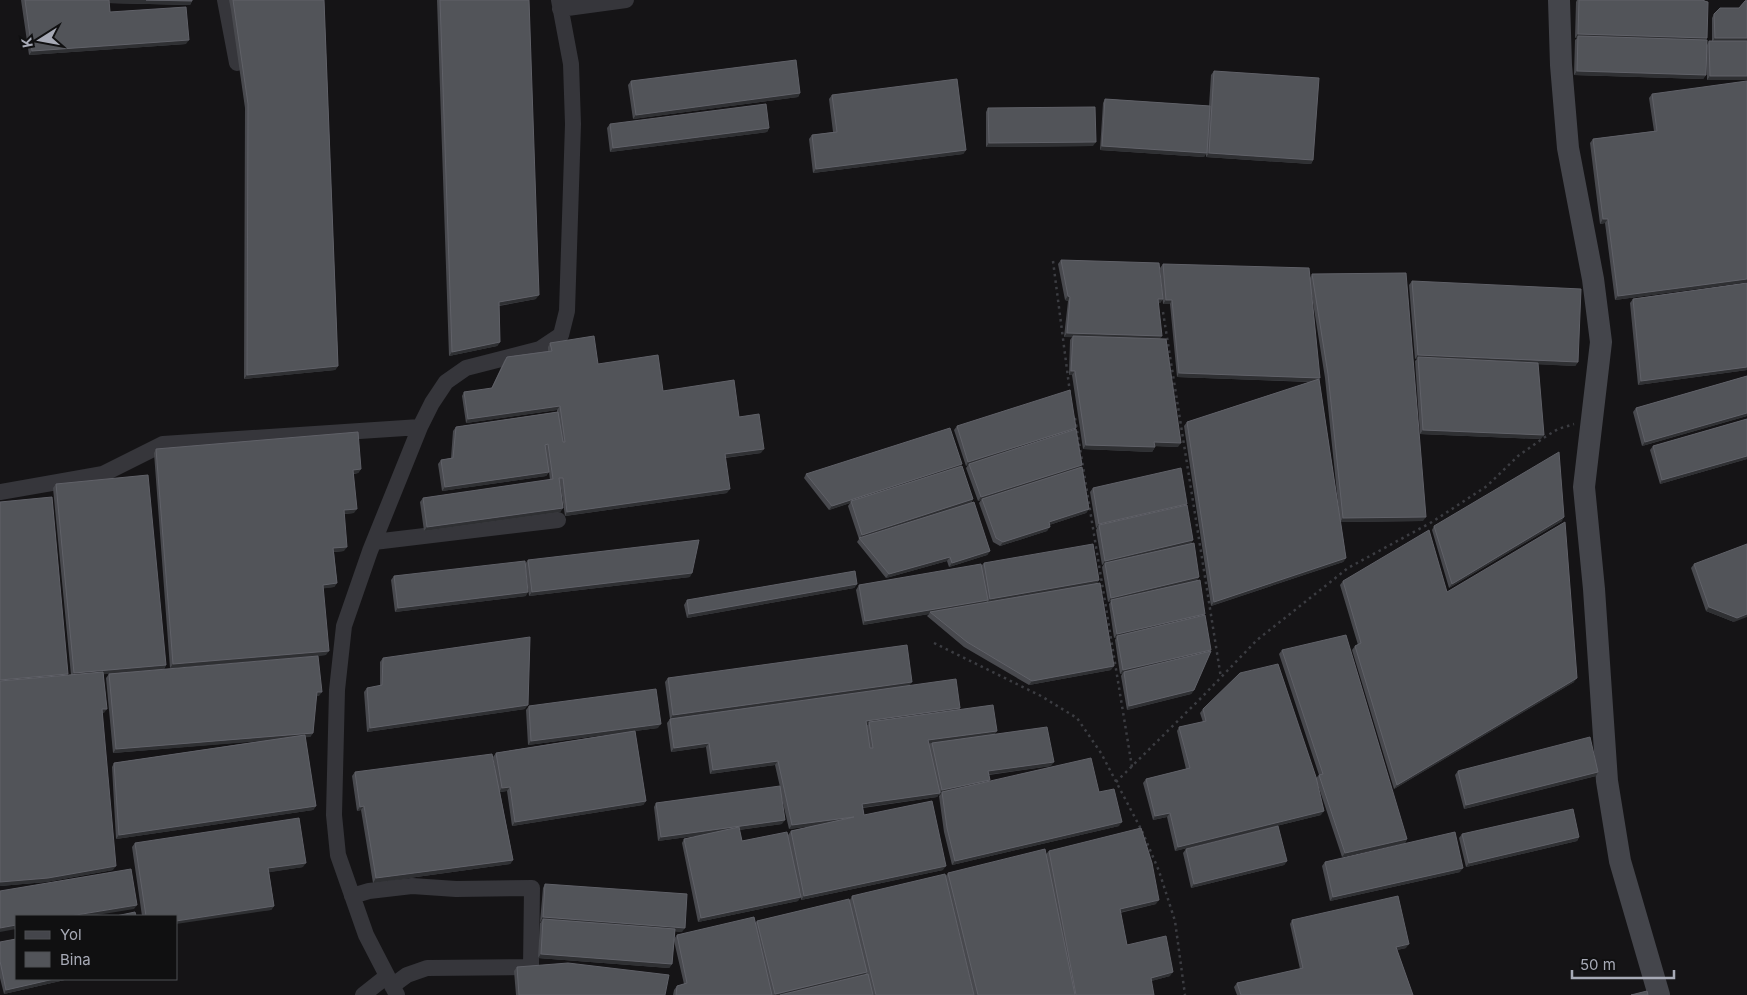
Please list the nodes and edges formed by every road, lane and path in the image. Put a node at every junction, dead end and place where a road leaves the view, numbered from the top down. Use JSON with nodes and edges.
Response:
{"nodes":[{"id":1,"x":225,"y":0,"type":"edge"},
{"id":2,"x":626,"y":0,"type":"edge"},
{"id":3,"x":1559,"y":0,"type":"edge"},
{"id":4,"x":559,"y":4,"type":"edge"},
{"id":5,"x":237,"y":63,"type":"dead end"},
{"id":6,"x":1054,"y":261,"type":"dead end"},
{"id":7,"x":1163,"y":312,"type":"dead end"},
{"id":8,"x":1071,"y":398,"type":"edge"},
{"id":9,"x":1074,"y":418,"type":"edge"},
{"id":10,"x":1593,"y":424,"type":"junction"},
{"id":11,"x":420,"y":427,"type":"junction"},
{"id":12,"x":0,"y":492,"type":"edge"},
{"id":13,"x":558,"y":520,"type":"dead end"},
{"id":14,"x":374,"y":542,"type":"junction"},
{"id":15,"x":934,"y":643,"type":"dead end"},
{"id":16,"x":1221,"y":678,"type":"junction"},
{"id":17,"x":1132,"y":767,"type":"junction"},
{"id":18,"x":1116,"y":782,"type":"junction"},
{"id":19,"x":352,"y":896,"type":"junction"},
{"id":20,"x":392,"y":986,"type":"edge"},
{"id":21,"x":363,"y":995,"type":"edge"},
{"id":22,"x":1185,"y":995,"type":"edge"},
{"id":23,"x":1659,"y":995,"type":"edge"}],
"edges":[{"from":1,"to":5,"type":"street"},
{"from":2,"to":4,"type":"street"},
{"from":3,"to":10,"type":"street"},
{"from":4,"to":11,"type":"street"},
{"from":6,"to":8,"type":"path"},
{"from":7,"to":16,"type":"path"},
{"from":9,"to":17,"type":"path"},
{"from":10,"to":16,"type":"path"},
{"from":10,"to":23,"type":"street"},
{"from":11,"to":12,"type":"street"},
{"from":11,"to":14,"type":"street"},
{"from":13,"to":14,"type":"street"},
{"from":14,"to":19,"type":"street"},
{"from":15,"to":18,"type":"path"},
{"from":16,"to":17,"type":"path"},
{"from":17,"to":18,"type":"path"},
{"from":18,"to":22,"type":"path"},
{"from":19,"to":20,"type":"street"},
{"from":19,"to":20,"type":"street"},
{"from":20,"to":21,"type":"street"}]}
